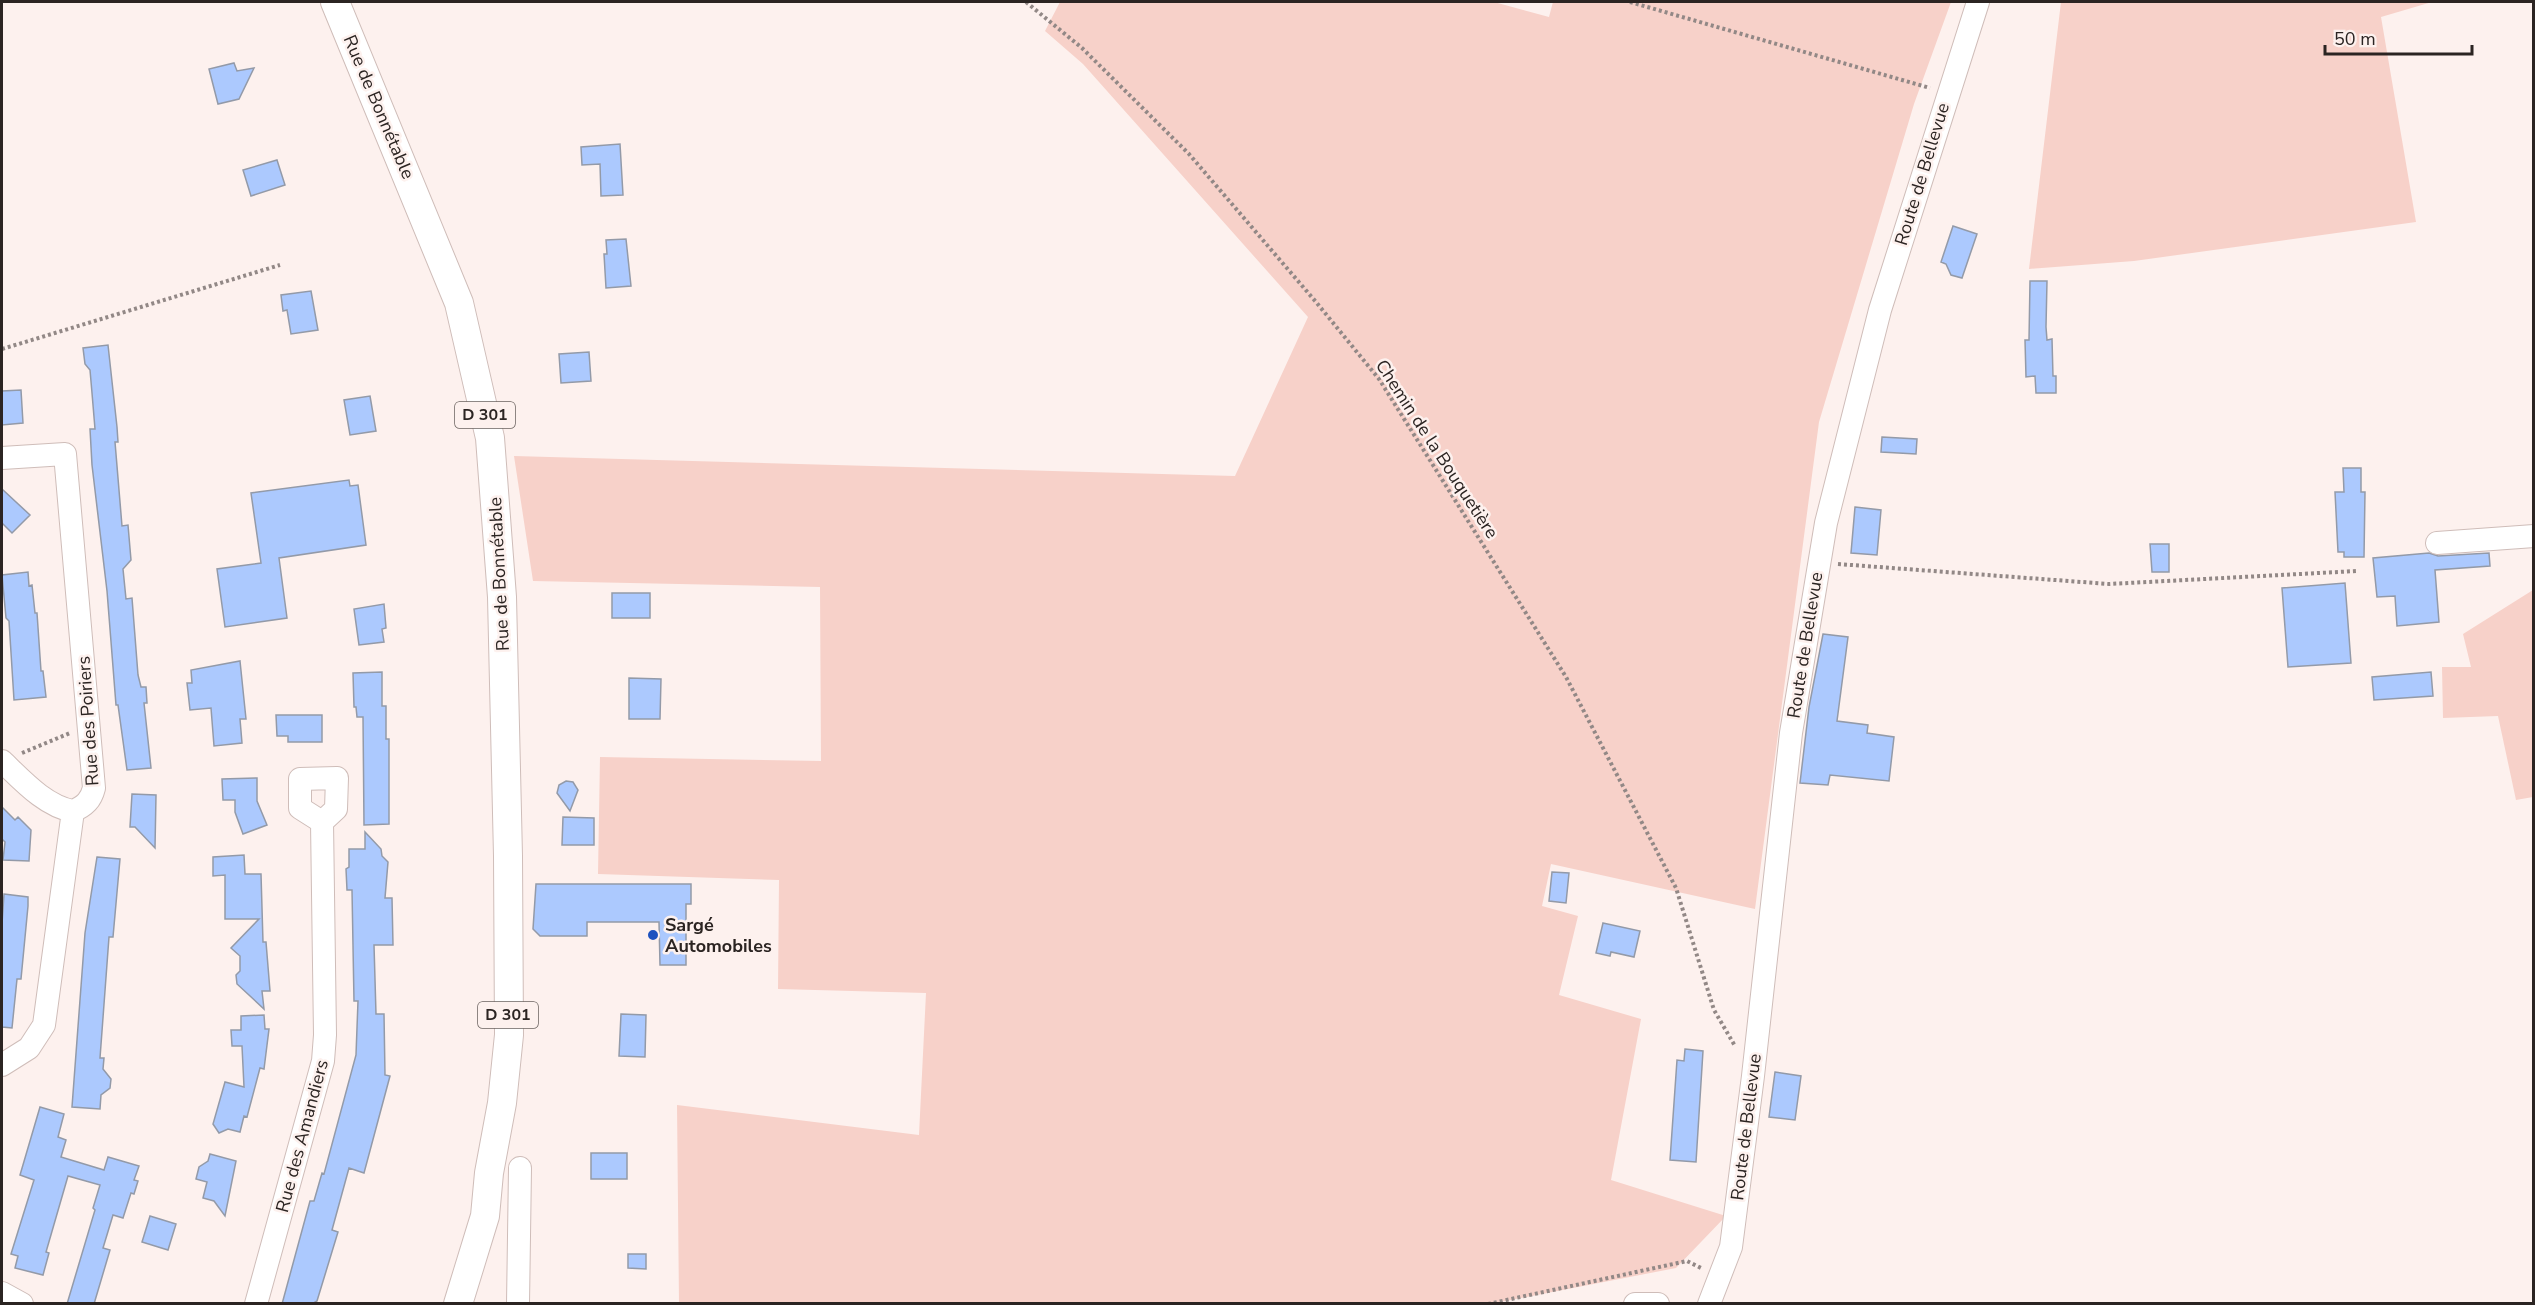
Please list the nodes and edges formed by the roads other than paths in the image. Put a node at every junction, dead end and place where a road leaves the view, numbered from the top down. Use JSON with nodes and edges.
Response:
{"nodes":[{"id":1,"x":335,"y":2,"type":"edge"},
{"id":2,"x":1978,"y":2,"type":"edge"},
{"id":3,"x":2,"y":458,"type":"edge"},
{"id":4,"x":2534,"y":536,"type":"edge"},
{"id":5,"x":2438,"y":543,"type":"dead end"},
{"id":6,"x":2,"y":762,"type":"edge"},
{"id":7,"x":73,"y":811,"type":"junction"},
{"id":8,"x":322,"y":822,"type":"dead end"},
{"id":9,"x":2,"y":1065,"type":"edge"},
{"id":10,"x":520,"y":1168,"type":"dead end"},
{"id":11,"x":489,"y":1173,"type":"junction"},
{"id":12,"x":2,"y":1293,"type":"edge"},
{"id":13,"x":22,"y":1304,"type":"edge"},
{"id":14,"x":256,"y":1304,"type":"edge"},
{"id":15,"x":442,"y":1304,"type":"edge"},
{"id":16,"x":458,"y":1304,"type":"edge"},
{"id":17,"x":518,"y":1304,"type":"edge"},
{"id":18,"x":1635,"y":1304,"type":"edge"},
{"id":19,"x":1658,"y":1304,"type":"edge"},
{"id":20,"x":1709,"y":1304,"type":"edge"}],
"edges":[{"from":1,"to":11,"type":"main road","name":"Rue de Bonnétable","number":"D 301"},
{"from":2,"to":20,"type":"street","name":"Route de Bellevue"},
{"from":3,"to":7,"type":"street","name":"Rue des Poiriers"},
{"from":4,"to":5,"type":"street"},
{"from":6,"to":7,"type":"street"},
{"from":7,"to":9,"type":"street","name":"Rue des Poiriers"},
{"from":8,"to":14,"type":"street","name":"Rue des Amandiers"},
{"from":10,"to":17,"type":"street"},
{"from":11,"to":15,"type":"main road","number":"D 301"},
{"from":11,"to":16,"type":"main road","number":"D 301"},
{"from":12,"to":13,"type":"street"},
{"from":18,"to":19,"type":"street"}]}
